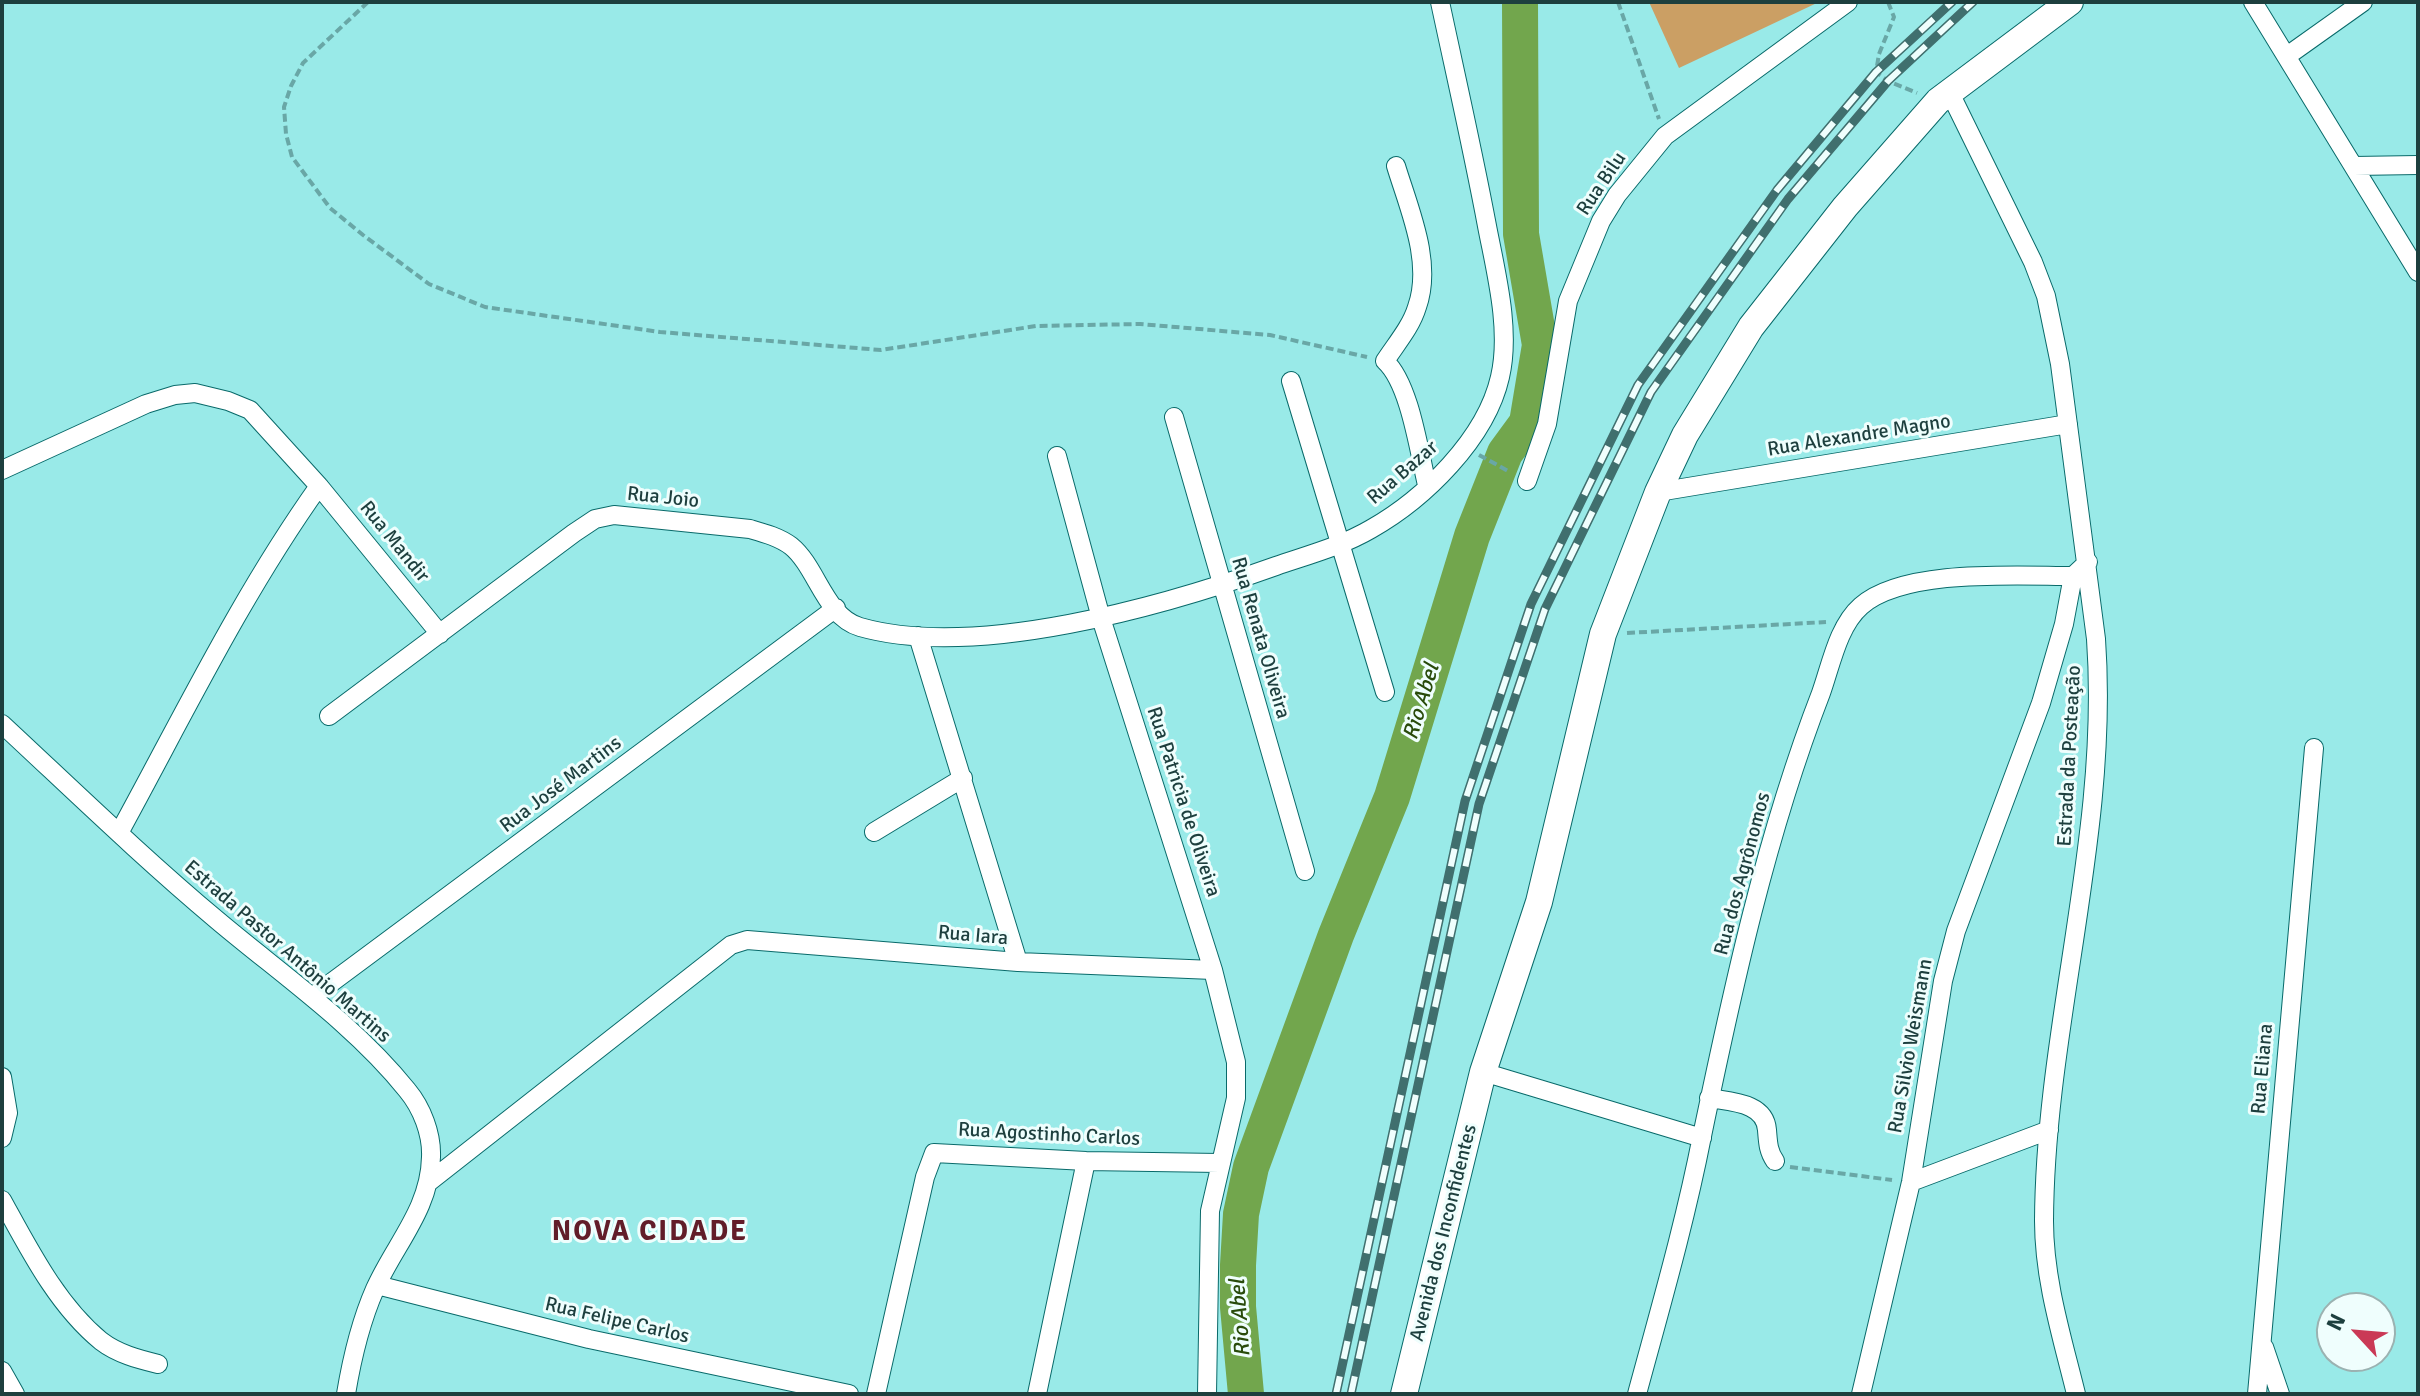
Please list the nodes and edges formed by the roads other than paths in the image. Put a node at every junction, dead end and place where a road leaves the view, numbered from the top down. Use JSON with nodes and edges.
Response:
{"nodes":[{"id":1,"x":1440,"y":2,"type":"edge"},
{"id":2,"x":1848,"y":2,"type":"edge"},
{"id":3,"x":2070,"y":2,"type":"edge"},
{"id":4,"x":2253,"y":2,"type":"edge"},
{"id":5,"x":2363,"y":2,"type":"edge"},
{"id":6,"x":2287,"y":56,"type":"junction"},
{"id":7,"x":1944,"y":97,"type":"junction"},
{"id":8,"x":2418,"y":151,"type":"edge"},
{"id":9,"x":2409,"y":165,"type":"edge"},
{"id":10,"x":1396,"y":166,"type":"dead end"},
{"id":11,"x":2354,"y":166,"type":"junction"},
{"id":12,"x":2418,"y":272,"type":"edge"},
{"id":13,"x":1291,"y":381,"type":"dead end"},
{"id":14,"x":1174,"y":417,"type":"dead end"},
{"id":15,"x":2068,"y":424,"type":"junction"},
{"id":16,"x":1057,"y":456,"type":"dead end"},
{"id":17,"x":2,"y":470,"type":"edge"},
{"id":18,"x":1521,"y":478,"type":"road end"},
{"id":19,"x":1427,"y":485,"type":"junction"},
{"id":20,"x":319,"y":486,"type":"junction"},
{"id":21,"x":1658,"y":492,"type":"junction"},
{"id":22,"x":1340,"y":544,"type":"junction"},
{"id":23,"x":2088,"y":562,"type":"junction"},
{"id":24,"x":2073,"y":576,"type":"junction"},
{"id":25,"x":1222,"y":585,"type":"junction"},
{"id":26,"x":836,"y":608,"type":"junction"},
{"id":27,"x":1101,"y":618,"type":"junction"},
{"id":28,"x":440,"y":634,"type":"junction"},
{"id":29,"x":918,"y":636,"type":"junction"},
{"id":30,"x":1385,"y":692,"type":"dead end"},
{"id":31,"x":329,"y":716,"type":"dead end"},
{"id":32,"x":2,"y":724,"type":"edge"},
{"id":33,"x":2314,"y":748,"type":"dead end"},
{"id":34,"x":963,"y":778,"type":"junction"},
{"id":35,"x":874,"y":832,"type":"dead end"},
{"id":36,"x":119,"y":833,"type":"junction"},
{"id":37,"x":1305,"y":871,"type":"dead end"},
{"id":38,"x":1018,"y":962,"type":"junction"},
{"id":39,"x":1213,"y":970,"type":"junction"},
{"id":40,"x":312,"y":997,"type":"junction"},
{"id":41,"x":1483,"y":1072,"type":"junction"},
{"id":42,"x":2,"y":1077,"type":"edge"},
{"id":43,"x":1709,"y":1098,"type":"junction"},
{"id":44,"x":2049,"y":1130,"type":"junction"},
{"id":45,"x":2,"y":1138,"type":"edge"},
{"id":46,"x":1702,"y":1138,"type":"junction"},
{"id":47,"x":1086,"y":1161,"type":"junction"},
{"id":48,"x":1775,"y":1161,"type":"road end"},
{"id":49,"x":1219,"y":1163,"type":"junction"},
{"id":50,"x":429,"y":1182,"type":"junction"},
{"id":51,"x":1911,"y":1182,"type":"junction"},
{"id":52,"x":2,"y":1200,"type":"edge"},
{"id":53,"x":377,"y":1285,"type":"junction"},
{"id":54,"x":2261,"y":1337,"type":"junction"},
{"id":55,"x":158,"y":1364,"type":"dead end"},
{"id":56,"x":2,"y":1371,"type":"edge"},
{"id":57,"x":15,"y":1394,"type":"edge"},
{"id":58,"x":346,"y":1394,"type":"edge"},
{"id":59,"x":849,"y":1394,"type":"edge"},
{"id":60,"x":876,"y":1394,"type":"edge"},
{"id":61,"x":1037,"y":1394,"type":"edge"},
{"id":62,"x":1207,"y":1394,"type":"edge"},
{"id":63,"x":1404,"y":1394,"type":"edge"},
{"id":64,"x":1637,"y":1394,"type":"edge"},
{"id":65,"x":1861,"y":1394,"type":"edge"},
{"id":66,"x":2076,"y":1394,"type":"edge"},
{"id":67,"x":2257,"y":1394,"type":"edge"},
{"id":68,"x":2280,"y":1394,"type":"edge"}],
"edges":[{"from":1,"to":19,"type":"street","name":"Rua Bazar"},
{"from":2,"to":18,"type":"street","name":"Rua Bilu"},
{"from":3,"to":7,"type":"main road"},
{"from":4,"to":6,"type":"street"},
{"from":5,"to":6,"type":"street"},
{"from":6,"to":11,"type":"street"},
{"from":7,"to":15,"type":"street","name":"Estrada da Posteação"},
{"from":7,"to":21,"type":"main road","name":"Avenida dos Inconfidentes"},
{"from":8,"to":9,"type":"street"},
{"from":9,"to":11,"type":"street"},
{"from":10,"to":19,"type":"street"},
{"from":11,"to":12,"type":"street"},
{"from":13,"to":22,"type":"street"},
{"from":14,"to":25,"type":"street","name":"Rua Renata Oliveira"},
{"from":15,"to":21,"type":"street","name":"Rua Alexandre Magno"},
{"from":15,"to":23,"type":"street","name":"Estrada da Posteação"},
{"from":16,"to":27,"type":"street","name":"Rua Patricia de Oliveira"},
{"from":17,"to":20,"type":"street","name":"Rua Mandir"},
{"from":19,"to":22,"type":"street","name":"Rua Bazar"},
{"from":20,"to":28,"type":"street","name":"Rua Mandir"},
{"from":20,"to":36,"type":"street"},
{"from":21,"to":41,"type":"main road","name":"Avenida dos Inconfidentes"},
{"from":22,"to":25,"type":"street","name":"Rua Bazar"},
{"from":22,"to":30,"type":"street"},
{"from":23,"to":24,"type":"street"},
{"from":23,"to":44,"type":"street","name":"Estrada da Posteação"},
{"from":24,"to":43,"type":"street","name":"Rua dos Agrônomos"},
{"from":24,"to":51,"type":"street","name":"Rua Silvio Weismann"},
{"from":25,"to":27,"type":"street","name":"Rua Bazar"},
{"from":25,"to":37,"type":"street","name":"Rua Renata Oliveira"},
{"from":26,"to":28,"type":"street","name":"Rua Joio"},
{"from":26,"to":29,"type":"street","name":"Rua Bazar"},
{"from":26,"to":40,"type":"street","name":"Rua José Martins"},
{"from":27,"to":29,"type":"street","name":"Rua Bazar"},
{"from":27,"to":39,"type":"street","name":"Rua Patricia de Oliveira"},
{"from":28,"to":31,"type":"street"},
{"from":29,"to":34,"type":"street"},
{"from":32,"to":36,"type":"street","name":"Estrada Pastor Antônio Martins"},
{"from":33,"to":54,"type":"street","name":"Rua Eliana"},
{"from":34,"to":35,"type":"street"},
{"from":34,"to":38,"type":"street"},
{"from":36,"to":40,"type":"street","name":"Estrada Pastor Antônio Martins"},
{"from":38,"to":39,"type":"street","name":"Rua Iara"},
{"from":38,"to":50,"type":"street","name":"Rua Iara"},
{"from":39,"to":49,"type":"street","name":"Rua Patricia de Oliveira"},
{"from":40,"to":50,"type":"street","name":"Estrada Pastor Antônio Martins"},
{"from":41,"to":46,"type":"street"},
{"from":41,"to":63,"type":"main road","name":"Avenida dos Inconfidentes"},
{"from":42,"to":45,"type":"street"},
{"from":43,"to":46,"type":"street","name":"Rua dos Agrônomos"},
{"from":43,"to":48,"type":"street"},
{"from":44,"to":51,"type":"street"},
{"from":44,"to":66,"type":"street","name":"Estrada da Posteação"},
{"from":46,"to":64,"type":"street","name":"Rua dos Agrônomos"},
{"from":47,"to":49,"type":"street","name":"Rua Agostinho Carlos"},
{"from":47,"to":60,"type":"street","name":"Rua Agostinho Carlos"},
{"from":47,"to":61,"type":"street"},
{"from":49,"to":62,"type":"street","name":"Rua Patricia de Oliveira"},
{"from":50,"to":53,"type":"street","name":"Estrada Pastor Antônio Martins"},
{"from":51,"to":65,"type":"street","name":"Rua Silvio Weismann"},
{"from":52,"to":55,"type":"street"},
{"from":53,"to":58,"type":"street","name":"Estrada Pastor Antônio Martins"},
{"from":53,"to":59,"type":"street","name":"Rua Felipe Carlos"},
{"from":54,"to":67,"type":"street","name":"Rua Eliana"},
{"from":54,"to":68,"type":"street"},
{"from":56,"to":57,"type":"street"}]}
